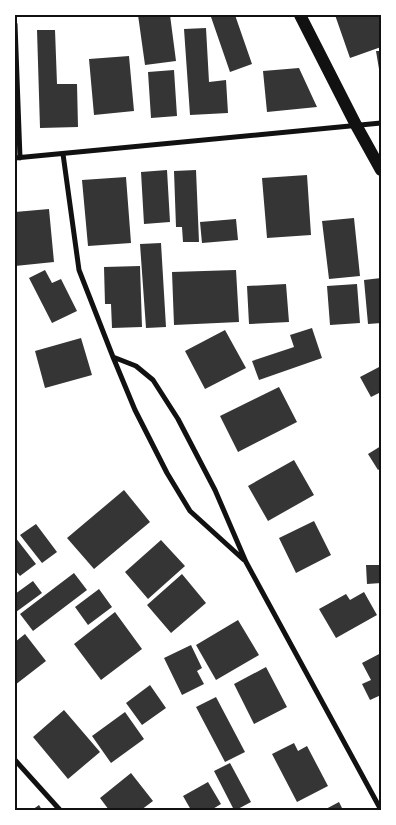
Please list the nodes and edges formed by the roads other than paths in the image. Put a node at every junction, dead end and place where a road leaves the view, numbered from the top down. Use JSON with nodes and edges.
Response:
{"nodes":[{"id":1,"x":300,"y":15,"type":"edge"},
{"id":2,"x":15,"y":24,"type":"edge"},
{"id":3,"x":381,"y":123,"type":"edge"},
{"id":4,"x":356,"y":125,"type":"junction"},
{"id":5,"x":63,"y":154,"type":"junction"},
{"id":6,"x":18,"y":158,"type":"edge"},
{"id":7,"x":381,"y":170,"type":"edge"},
{"id":8,"x":113,"y":357,"type":"junction"},
{"id":9,"x":246,"y":562,"type":"junction"},
{"id":10,"x":15,"y":760,"type":"edge"},
{"id":11,"x":60,"y":810,"type":"edge"},
{"id":12,"x":381,"y":810,"type":"edge"}],
"edges":[{"from":1,"to":4,"type":"main road"},
{"from":2,"to":6,"type":"street"},
{"from":3,"to":4,"type":"street"},
{"from":4,"to":5,"type":"street"},
{"from":4,"to":7,"type":"main road"},
{"from":5,"to":6,"type":"street"},
{"from":5,"to":8,"type":"street"},
{"from":8,"to":9,"type":"street"},
{"from":8,"to":9,"type":"street"},
{"from":9,"to":12,"type":"street"},
{"from":10,"to":11,"type":"street"}]}
